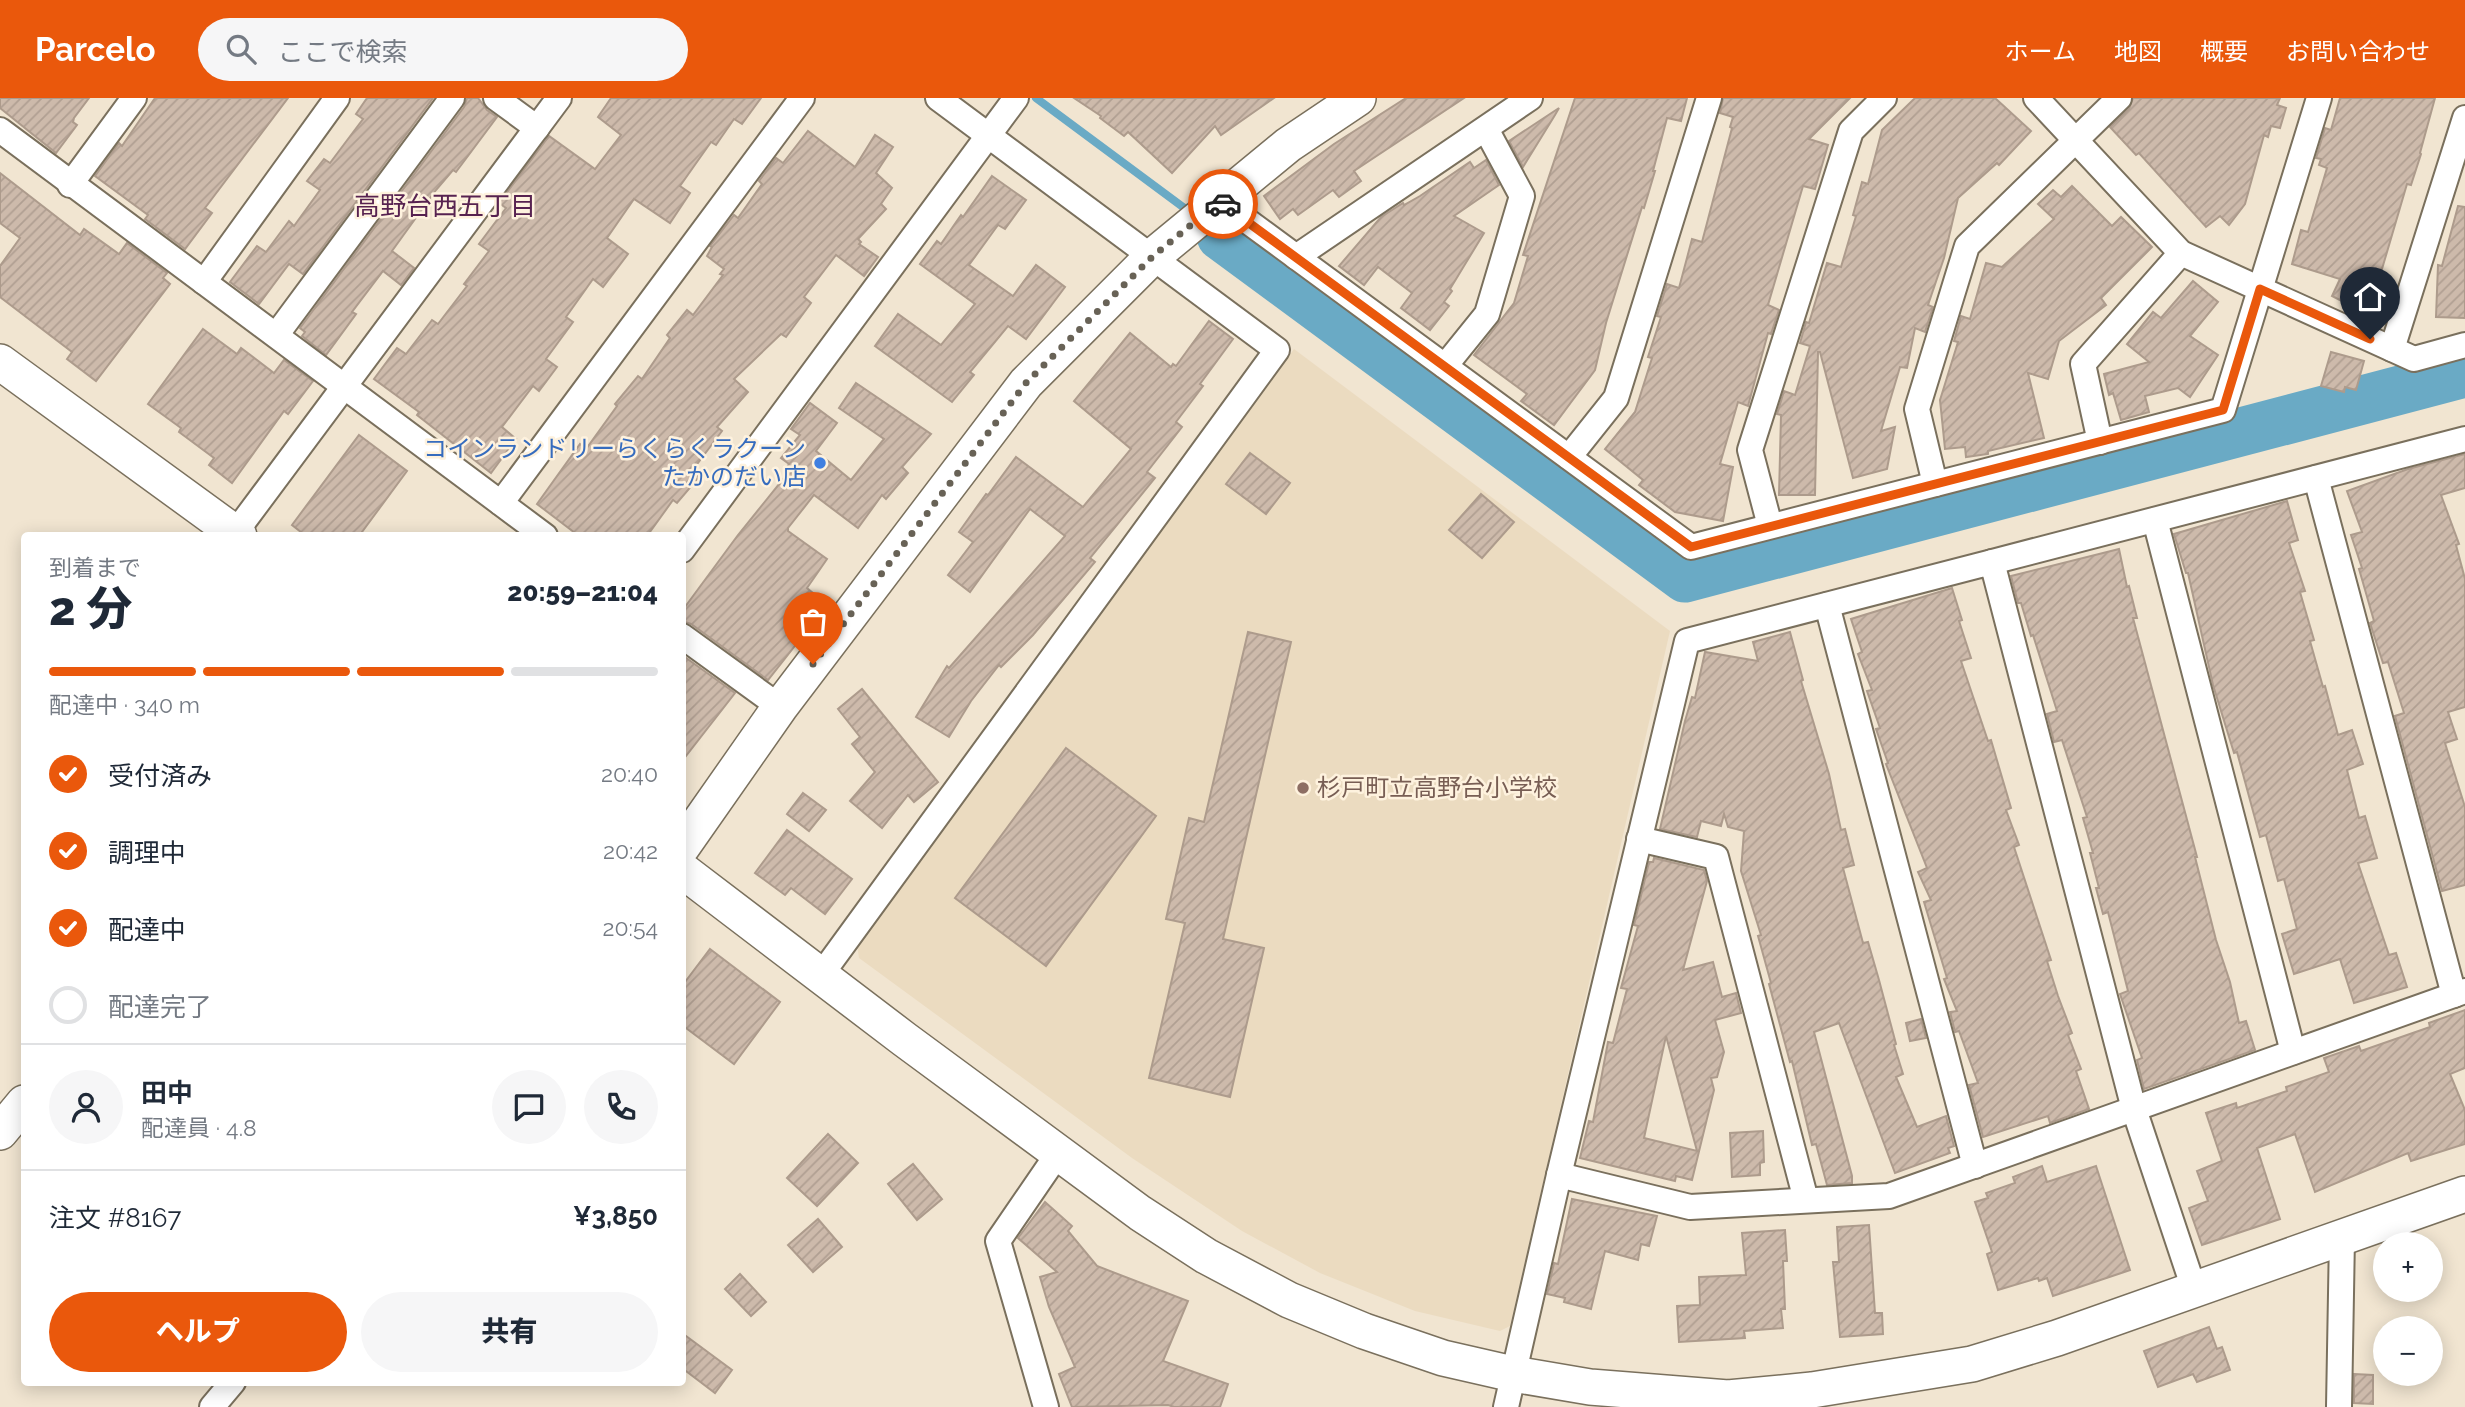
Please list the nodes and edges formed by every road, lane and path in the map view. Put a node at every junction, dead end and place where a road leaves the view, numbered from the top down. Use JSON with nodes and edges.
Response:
{"nodes":[{"id":1,"x":134,"y":98,"type":"edge"},
{"id":2,"x":337,"y":98,"type":"edge"},
{"id":3,"x":452,"y":98,"type":"edge"},
{"id":4,"x":496,"y":98,"type":"edge"},
{"id":5,"x":559,"y":98,"type":"edge"},
{"id":6,"x":802,"y":98,"type":"edge"},
{"id":7,"x":937,"y":98,"type":"edge"},
{"id":8,"x":1016,"y":98,"type":"edge"},
{"id":9,"x":1358,"y":98,"type":"edge"},
{"id":10,"x":1530,"y":98,"type":"edge"},
{"id":11,"x":1709,"y":98,"type":"edge"},
{"id":12,"x":1884,"y":98,"type":"edge"},
{"id":13,"x":2036,"y":98,"type":"edge"},
{"id":14,"x":2119,"y":98,"type":"edge"},
{"id":15,"x":2319,"y":98,"type":"edge"},
{"id":16,"x":2465,"y":118,"type":"edge"},
{"id":17,"x":537,"y":128,"type":"junction"},
{"id":18,"x":1486,"y":129,"type":"junction"},
{"id":19,"x":0,"y":130,"type":"edge"},
{"id":20,"x":989,"y":135,"type":"junction"},
{"id":21,"x":2077,"y":139,"type":"junction"},
{"id":22,"x":70,"y":185,"type":"junction"},
{"id":23,"x":1220,"y":201,"type":"junction"},
{"id":24,"x":2181,"y":253,"type":"junction"},
{"id":25,"x":1152,"y":257,"type":"junction"},
{"id":26,"x":1296,"y":257,"type":"junction"},
{"id":27,"x":204,"y":282,"type":"junction"},
{"id":28,"x":2260,"y":289,"type":"junction"},
{"id":29,"x":277,"y":334,"type":"junction"},
{"id":30,"x":2465,"y":345,"type":"edge"},
{"id":31,"x":2392,"y":349,"type":"junction"},
{"id":32,"x":0,"y":362,"type":"edge"},
{"id":33,"x":1445,"y":366,"type":"junction"},
{"id":34,"x":345,"y":385,"type":"junction"},
{"id":35,"x":2465,"y":439,"type":"edge"},
{"id":36,"x":2100,"y":442,"type":"junction"},
{"id":37,"x":1569,"y":457,"type":"junction"},
{"id":38,"x":2316,"y":478,"type":"junction"},
{"id":39,"x":1935,"y":484,"type":"junction"},
{"id":40,"x":501,"y":503,"type":"junction"},
{"id":41,"x":2155,"y":520,"type":"junction"},
{"id":42,"x":1770,"y":526,"type":"junction"},
{"id":43,"x":234,"y":532,"type":"edge"},
{"id":44,"x":238,"y":532,"type":"edge"},
{"id":45,"x":540,"y":532,"type":"edge"},
{"id":46,"x":686,"y":545,"type":"edge"},
{"id":47,"x":1992,"y":562,"type":"junction"},
{"id":48,"x":1826,"y":605,"type":"junction"},
{"id":49,"x":686,"y":639,"type":"edge"},
{"id":50,"x":780,"y":707,"type":"junction"},
{"id":51,"x":1639,"y":839,"type":"junction"},
{"id":52,"x":686,"y":841,"type":"edge"},
{"id":53,"x":686,"y":873,"type":"edge"},
{"id":54,"x":821,"y":975,"type":"junction"},
{"id":55,"x":2459,"y":993,"type":"edge"},
{"id":56,"x":2293,"y":1052,"type":"junction"},
{"id":57,"x":21,"y":1106,"type":"edge"},
{"id":58,"x":2134,"y":1109,"type":"junction"},
{"id":59,"x":0,"y":1132,"type":"edge"},
{"id":60,"x":1059,"y":1152,"type":"junction"},
{"id":61,"x":1975,"y":1166,"type":"junction"},
{"id":62,"x":1559,"y":1175,"type":"junction"},
{"id":63,"x":2465,"y":1194,"type":"edge"},
{"id":64,"x":1806,"y":1200,"type":"junction"},
{"id":65,"x":2342,"y":1237,"type":"junction"},
{"id":66,"x":2194,"y":1289,"type":"junction"},
{"id":67,"x":230,"y":1386,"type":"edge"},
{"id":68,"x":1509,"y":1391,"type":"edge"},
{"id":69,"x":1728,"y":1402,"type":"edge"},
{"id":70,"x":212,"y":1407,"type":"edge"},
{"id":71,"x":1046,"y":1407,"type":"edge"},
{"id":72,"x":2339,"y":1407,"type":"edge"}],
"edges":[{"from":1,"to":22,"type":"street"},
{"from":2,"to":27,"type":"street"},
{"from":3,"to":29,"type":"street"},
{"from":4,"to":17,"type":"street"},
{"from":5,"to":17,"type":"street"},
{"from":6,"to":40,"type":"street"},
{"from":7,"to":20,"type":"street"},
{"from":8,"to":20,"type":"street"},
{"from":9,"to":23,"type":"street"},
{"from":10,"to":18,"type":"street"},
{"from":11,"to":37,"type":"street"},
{"from":12,"to":42,"type":"street"},
{"from":13,"to":21,"type":"street"},
{"from":14,"to":21,"type":"street"},
{"from":15,"to":28,"type":"street"},
{"from":16,"to":31,"type":"street"},
{"from":17,"to":34,"type":"street"},
{"from":18,"to":26,"type":"street"},
{"from":18,"to":33,"type":"street"},
{"from":19,"to":22,"type":"street"},
{"from":20,"to":25,"type":"street"},
{"from":20,"to":46,"type":"street"},
{"from":21,"to":24,"type":"street"},
{"from":21,"to":39,"type":"street"},
{"from":22,"to":27,"type":"street"},
{"from":23,"to":25,"type":"street"},
{"from":23,"to":26,"type":"street"},
{"from":24,"to":28,"type":"street"},
{"from":24,"to":36,"type":"street"},
{"from":25,"to":50,"type":"street"},
{"from":25,"to":54,"type":"street"},
{"from":26,"to":33,"type":"street"},
{"from":27,"to":29,"type":"street"},
{"from":28,"to":31,"type":"street"},
{"from":28,"to":36,"type":"street"},
{"from":29,"to":34,"type":"street"},
{"from":30,"to":31,"type":"street"},
{"from":32,"to":43,"type":"street"},
{"from":33,"to":37,"type":"street"},
{"from":34,"to":40,"type":"street"},
{"from":34,"to":44,"type":"street"},
{"from":35,"to":38,"type":"street"},
{"from":36,"to":39,"type":"street"},
{"from":37,"to":42,"type":"street"},
{"from":38,"to":41,"type":"street"},
{"from":38,"to":55,"type":"street"},
{"from":39,"to":42,"type":"street"},
{"from":40,"to":45,"type":"street"},
{"from":41,"to":47,"type":"street"},
{"from":41,"to":56,"type":"street"},
{"from":47,"to":48,"type":"street"},
{"from":47,"to":58,"type":"street"},
{"from":48,"to":51,"type":"street"},
{"from":48,"to":61,"type":"street"},
{"from":49,"to":50,"type":"street"},
{"from":50,"to":52,"type":"street"},
{"from":51,"to":62,"type":"street"},
{"from":51,"to":64,"type":"street"},
{"from":53,"to":54,"type":"street"},
{"from":54,"to":60,"type":"street"},
{"from":55,"to":56,"type":"street"},
{"from":56,"to":58,"type":"street"},
{"from":57,"to":59,"type":"street"},
{"from":58,"to":61,"type":"street"},
{"from":58,"to":66,"type":"street"},
{"from":60,"to":68,"type":"street"},
{"from":60,"to":71,"type":"street"},
{"from":61,"to":64,"type":"street"},
{"from":62,"to":64,"type":"street"},
{"from":62,"to":68,"type":"street"},
{"from":63,"to":65,"type":"street"},
{"from":65,"to":66,"type":"street"},
{"from":65,"to":72,"type":"street"},
{"from":66,"to":69,"type":"street"},
{"from":67,"to":70,"type":"street"},
{"from":68,"to":69,"type":"street"}]}
